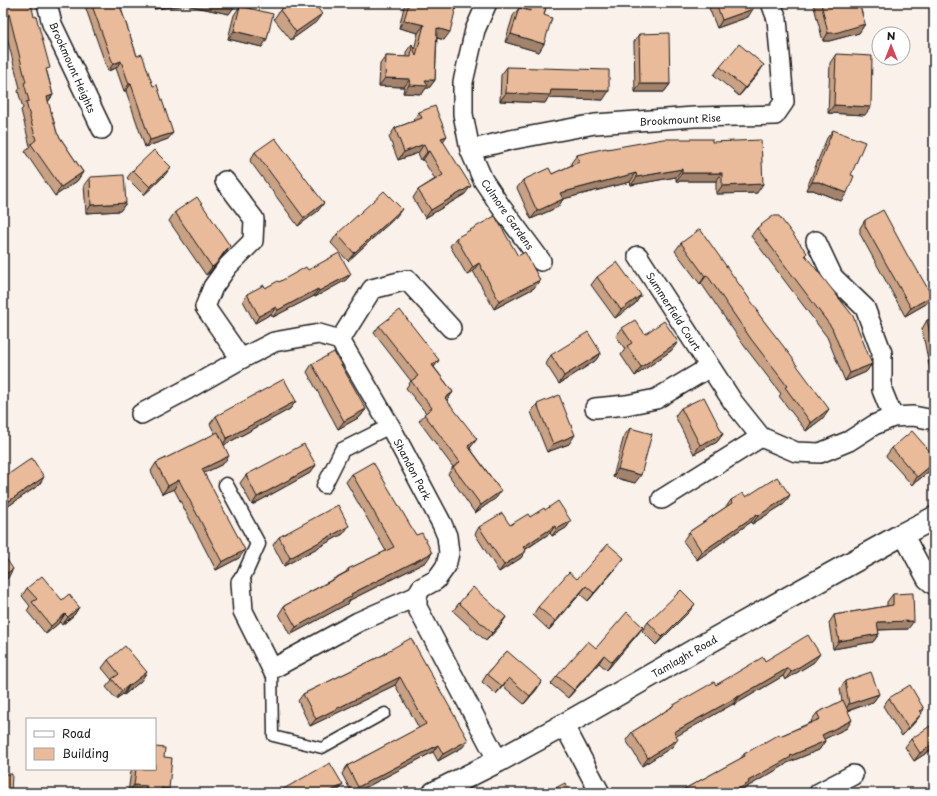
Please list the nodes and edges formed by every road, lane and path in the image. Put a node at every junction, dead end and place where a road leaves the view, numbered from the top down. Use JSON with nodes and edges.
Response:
{"nodes":[{"id":1,"x":47,"y":3,"type":"edge"},
{"id":2,"x":487,"y":3,"type":"edge"},
{"id":3,"x":771,"y":3,"type":"edge"},
{"id":4,"x":102,"y":130,"type":"dead end"},
{"id":5,"x":470,"y":150,"type":"junction"},
{"id":6,"x":224,"y":181,"type":"dead end"},
{"id":7,"x":816,"y":241,"type":"dead end"},
{"id":8,"x":638,"y":256,"type":"dead end"},
{"id":9,"x":540,"y":261,"type":"dead end"},
{"id":10,"x":452,"y":328,"type":"dead end"},
{"id":11,"x":340,"y":340,"type":"junction"},
{"id":12,"x":241,"y":359,"type":"junction"},
{"id":13,"x":710,"y":367,"type":"junction"},
{"id":14,"x":595,"y":408,"type":"dead end"},
{"id":15,"x":141,"y":414,"type":"dead end"},
{"id":16,"x":894,"y":417,"type":"junction"},
{"id":17,"x":934,"y":420,"type":"edge"},
{"id":18,"x":390,"y":426,"type":"junction"},
{"id":19,"x":761,"y":437,"type":"junction"},
{"id":20,"x":226,"y":485,"type":"dead end"},
{"id":21,"x":324,"y":486,"type":"dead end"},
{"id":22,"x":662,"y":500,"type":"dead end"},
{"id":23,"x":934,"y":518,"type":"edge"},
{"id":24,"x":903,"y":534,"type":"junction"},
{"id":25,"x":241,"y":582,"type":"joint"},
{"id":26,"x":934,"y":586,"type":"edge"},
{"id":27,"x":417,"y":596,"type":"junction"},
{"id":28,"x":272,"y":669,"type":"junction"},
{"id":29,"x":385,"y":713,"type":"dead end"},
{"id":30,"x":564,"y":725,"type":"junction"},
{"id":31,"x":498,"y":761,"type":"junction"},
{"id":32,"x":853,"y":774,"type":"dead end"},
{"id":33,"x":434,"y":793,"type":"edge"},
{"id":34,"x":600,"y":793,"type":"edge"},
{"id":35,"x":819,"y":793,"type":"edge"}],
"edges":[{"from":1,"to":4,"type":"street","name":"Brookmount Heights"},
{"from":2,"to":5,"type":"street","name":"Culmore Gardens"},
{"from":3,"to":5,"type":"street","name":"Brookmount Rise"},
{"from":5,"to":9,"type":"street","name":"Culmore Gardens"},
{"from":6,"to":12,"type":"street"},
{"from":7,"to":16,"type":"street"},
{"from":8,"to":13,"type":"street","name":"Summerfield Court"},
{"from":10,"to":11,"type":"street"},
{"from":11,"to":12,"type":"street"},
{"from":11,"to":18,"type":"street","name":"Shandon Park"},
{"from":12,"to":15,"type":"street"},
{"from":13,"to":14,"type":"street"},
{"from":13,"to":19,"type":"street","name":"Summerfield Court"},
{"from":16,"to":17,"type":"street","name":"Summerfield Court"},
{"from":16,"to":19,"type":"street","name":"Summerfield Court"},
{"from":18,"to":21,"type":"street"},
{"from":18,"to":27,"type":"street","name":"Shandon Park"},
{"from":19,"to":22,"type":"street"},
{"from":20,"to":25,"type":"street"},
{"from":23,"to":24,"type":"street","name":"Tamlaght Road"},
{"from":24,"to":26,"type":"street"},
{"from":24,"to":30,"type":"street","name":"Tamlaght Road"},
{"from":25,"to":28,"type":"street"},
{"from":27,"to":28,"type":"street","name":"Shandon Park"},
{"from":27,"to":31,"type":"street"},
{"from":28,"to":29,"type":"lane"},
{"from":30,"to":31,"type":"street","name":"Tamlaght Road"},
{"from":30,"to":34,"type":"street"},
{"from":31,"to":33,"type":"street","name":"Tamlaght Road"},
{"from":32,"to":35,"type":"street"}]}
